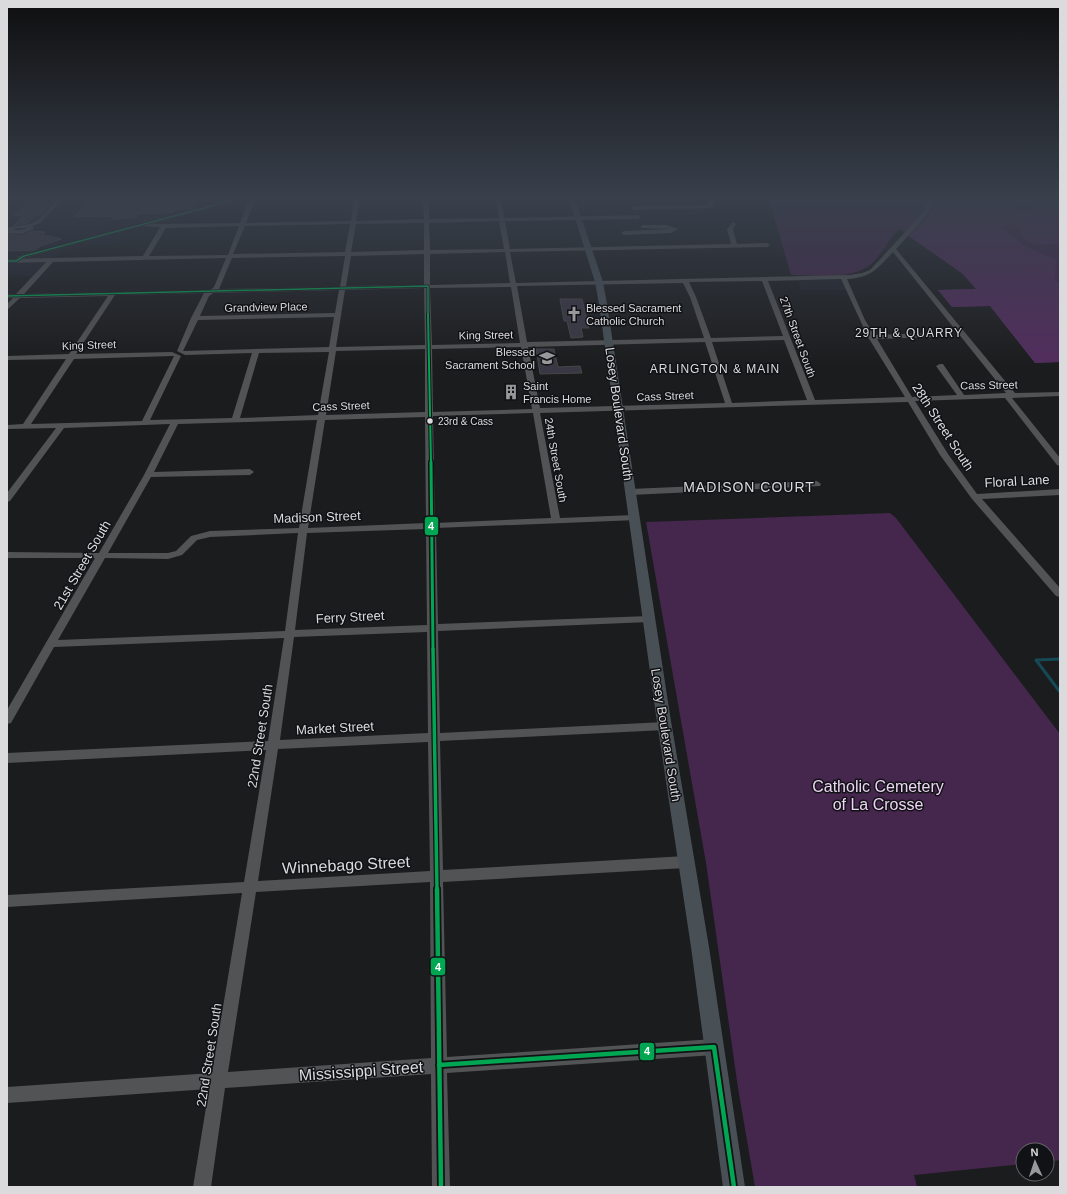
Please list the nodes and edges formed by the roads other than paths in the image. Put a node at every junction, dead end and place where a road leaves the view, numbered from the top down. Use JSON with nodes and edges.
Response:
{"nodes":[{"id":1,"x":348,"y":254,"type":"edge"},
{"id":2,"x":29,"y":255,"type":"edge"},
{"id":3,"x":147,"y":255,"type":"edge"},
{"id":4,"x":305,"y":255,"type":"edge"},
{"id":5,"x":428,"y":255,"type":"edge"},
{"id":6,"x":508,"y":255,"type":"edge"},
{"id":7,"x":590,"y":255,"type":"edge"},
{"id":8,"x":887,"y":255,"type":"edge"},
{"id":9,"x":898,"y":255,"type":"edge"},
{"id":10,"x":229,"y":256,"type":"junction"},
{"id":11,"x":145,"y":258,"type":"junction"},
{"id":12,"x":51,"y":260,"type":"junction"},
{"id":13,"x":10,"y":261,"type":"edge"},
{"id":14,"x":844,"y":277,"type":"junction"},
{"id":15,"x":764,"y":278,"type":"junction"},
{"id":16,"x":685,"y":280,"type":"junction"},
{"id":17,"x":599,"y":282,"type":"junction"},
{"id":18,"x":513,"y":284,"type":"junction"},
{"id":19,"x":428,"y":286,"type":"junction"},
{"id":20,"x":342,"y":288,"type":"junction"},
{"id":21,"x":212,"y":291,"type":"junction"},
{"id":22,"x":113,"y":293,"type":"junction"},
{"id":23,"x":17,"y":295,"type":"junction"},
{"id":24,"x":7,"y":296,"type":"edge"},
{"id":25,"x":7,"y":308,"type":"edge"},
{"id":26,"x":338,"y":315,"type":"junction"},
{"id":27,"x":194,"y":318,"type":"junction"},
{"id":28,"x":933,"y":335,"type":"dead end"},
{"id":29,"x":871,"y":336,"type":"junction"},
{"id":30,"x":787,"y":338,"type":"junction"},
{"id":31,"x":708,"y":340,"type":"junction"},
{"id":32,"x":609,"y":343,"type":"junction"},
{"id":33,"x":524,"y":345,"type":"junction"},
{"id":34,"x":429,"y":347,"type":"junction"},
{"id":35,"x":333,"y":350,"type":"junction"},
{"id":36,"x":256,"y":352,"type":"junction"},
{"id":37,"x":178,"y":354,"type":"junction"},
{"id":38,"x":72,"y":356,"type":"junction"},
{"id":39,"x":7,"y":358,"type":"edge"},
{"id":40,"x":940,"y":366,"type":"dead end"},
{"id":41,"x":1060,"y":394,"type":"edge"},
{"id":42,"x":1009,"y":395,"type":"junction"},
{"id":43,"x":961,"y":396,"type":"junction"},
{"id":44,"x":909,"y":398,"type":"junction"},
{"id":45,"x":812,"y":403,"type":"junction"},
{"id":46,"x":729,"y":405,"type":"junction"},
{"id":47,"x":619,"y":408,"type":"junction"},
{"id":48,"x":535,"y":411,"type":"junction"},
{"id":49,"x":430,"y":414,"type":"junction"},
{"id":50,"x":322,"y":418,"type":"junction"},
{"id":51,"x":235,"y":420,"type":"junction"},
{"id":52,"x":176,"y":422,"type":"junction"},
{"id":53,"x":145,"y":423,"type":"junction"},
{"id":54,"x":25,"y":426,"type":"junction"},
{"id":55,"x":61,"y":426,"type":"junction"},
{"id":56,"x":7,"y":427,"type":"edge"},
{"id":57,"x":1060,"y":463,"type":"edge"},
{"id":58,"x":250,"y":472,"type":"dead end"},
{"id":59,"x":148,"y":475,"type":"junction"},
{"id":60,"x":817,"y":484,"type":"dead end"},
{"id":61,"x":630,"y":492,"type":"junction"},
{"id":62,"x":1060,"y":492,"type":"edge"},
{"id":63,"x":975,"y":497,"type":"junction"},
{"id":64,"x":7,"y":500,"type":"edge"},
{"id":65,"x":634,"y":518,"type":"junction"},
{"id":66,"x":556,"y":522,"type":"junction"},
{"id":67,"x":431,"y":526,"type":"junction"},
{"id":68,"x":303,"y":530,"type":"junction"},
{"id":69,"x":7,"y":555,"type":"edge"},
{"id":70,"x":102,"y":556,"type":"junction"},
{"id":71,"x":1060,"y":594,"type":"edge"},
{"id":72,"x":649,"y":619,"type":"junction"},
{"id":73,"x":433,"y":628,"type":"junction"},
{"id":74,"x":290,"y":634,"type":"junction"},
{"id":75,"x":51,"y":644,"type":"junction"},
{"id":76,"x":7,"y":720,"type":"edge"},
{"id":77,"x":665,"y":726,"type":"junction"},
{"id":78,"x":435,"y":737,"type":"junction"},
{"id":79,"x":272,"y":745,"type":"junction"},
{"id":80,"x":7,"y":758,"type":"edge"},
{"id":81,"x":686,"y":862,"type":"junction"},
{"id":82,"x":436,"y":876,"type":"junction"},
{"id":83,"x":250,"y":887,"type":"junction"},
{"id":84,"x":7,"y":901,"type":"edge"},
{"id":85,"x":714,"y":1047,"type":"junction"},
{"id":86,"x":439,"y":1065,"type":"junction"},
{"id":87,"x":218,"y":1082,"type":"junction"},
{"id":88,"x":7,"y":1095,"type":"edge"},
{"id":89,"x":202,"y":1187,"type":"edge"},
{"id":90,"x":441,"y":1187,"type":"edge"},
{"id":91,"x":734,"y":1187,"type":"edge"}],
"edges":[{"from":1,"to":20,"type":"street","name":"22nd Street South"},
{"from":2,"to":13,"type":"street"},
{"from":3,"to":11,"type":"street"},
{"from":4,"to":10,"type":"street"},
{"from":5,"to":19,"type":"street"},
{"from":6,"to":18,"type":"street","name":"24th Street South"},
{"from":7,"to":17,"type":"main road","name":"Losey Boulevard South"},
{"from":8,"to":14,"type":"street"},
{"from":9,"to":42,"type":"street"},
{"from":10,"to":11,"type":"street"},
{"from":10,"to":21,"type":"street"},
{"from":11,"to":12,"type":"street"},
{"from":12,"to":13,"type":"street"},
{"from":12,"to":23,"type":"street"},
{"from":14,"to":15,"type":"street"},
{"from":14,"to":29,"type":"street","name":"28th Street South"},
{"from":15,"to":16,"type":"street"},
{"from":15,"to":30,"type":"street","name":"27th Street South"},
{"from":16,"to":17,"type":"street"},
{"from":16,"to":31,"type":"street"},
{"from":17,"to":18,"type":"street"},
{"from":17,"to":32,"type":"main road","name":"Losey Boulevard South"},
{"from":18,"to":19,"type":"street"},
{"from":18,"to":33,"type":"street","name":"24th Street South"},
{"from":19,"to":20,"type":"street"},
{"from":19,"to":34,"type":"street"},
{"from":20,"to":21,"type":"street"},
{"from":20,"to":26,"type":"street","name":"22nd Street South"},
{"from":21,"to":22,"type":"street"},
{"from":21,"to":27,"type":"street"},
{"from":22,"to":23,"type":"street"},
{"from":22,"to":38,"type":"street"},
{"from":23,"to":24,"type":"street"},
{"from":23,"to":25,"type":"street"},
{"from":26,"to":27,"type":"street","name":"Grandview Place"},
{"from":26,"to":35,"type":"street","name":"22nd Street South"},
{"from":27,"to":37,"type":"street"},
{"from":28,"to":29,"type":"street"},
{"from":29,"to":44,"type":"street","name":"28th Street South"},
{"from":30,"to":31,"type":"street","name":"King Street"},
{"from":30,"to":45,"type":"street","name":"27th Street South"},
{"from":31,"to":32,"type":"street","name":"King Street"},
{"from":31,"to":46,"type":"street"},
{"from":32,"to":33,"type":"street","name":"King Street"},
{"from":32,"to":47,"type":"main road","name":"Losey Boulevard South"},
{"from":33,"to":34,"type":"street","name":"King Street"},
{"from":33,"to":48,"type":"street","name":"24th Street South"},
{"from":34,"to":35,"type":"street","name":"King Street"},
{"from":34,"to":49,"type":"street"},
{"from":35,"to":36,"type":"street","name":"King Street"},
{"from":35,"to":50,"type":"street","name":"22nd Street South"},
{"from":36,"to":37,"type":"street","name":"King Street"},
{"from":36,"to":51,"type":"street"},
{"from":37,"to":38,"type":"street","name":"King Street"},
{"from":37,"to":53,"type":"street"},
{"from":38,"to":39,"type":"street","name":"King Street"},
{"from":38,"to":54,"type":"street"},
{"from":40,"to":43,"type":"street"},
{"from":41,"to":42,"type":"street","name":"Cass Street"},
{"from":42,"to":43,"type":"street","name":"Cass Street"},
{"from":42,"to":57,"type":"street"},
{"from":43,"to":44,"type":"street","name":"Cass Street"},
{"from":44,"to":45,"type":"street","name":"Cass Street"},
{"from":44,"to":63,"type":"street","name":"28th Street South"},
{"from":45,"to":46,"type":"street","name":"Cass Street"},
{"from":46,"to":47,"type":"street","name":"Cass Street"},
{"from":47,"to":48,"type":"street","name":"Cass Street"},
{"from":47,"to":61,"type":"main road","name":"Losey Boulevard South"},
{"from":48,"to":49,"type":"street","name":"Cass Street"},
{"from":48,"to":66,"type":"street","name":"24th Street South"},
{"from":49,"to":50,"type":"street","name":"Cass Street"},
{"from":49,"to":67,"type":"street"},
{"from":50,"to":51,"type":"street","name":"Cass Street"},
{"from":50,"to":68,"type":"street","name":"22nd Street South"},
{"from":51,"to":52,"type":"street","name":"Cass Street"},
{"from":52,"to":53,"type":"street","name":"Cass Street"},
{"from":52,"to":59,"type":"street","name":"21st Street South"},
{"from":53,"to":55,"type":"street","name":"Cass Street"},
{"from":54,"to":55,"type":"street","name":"Cass Street"},
{"from":54,"to":56,"type":"street","name":"Cass Street"},
{"from":55,"to":64,"type":"street"},
{"from":58,"to":59,"type":"street"},
{"from":59,"to":70,"type":"street","name":"21st Street South"},
{"from":60,"to":61,"type":"street"},
{"from":61,"to":65,"type":"main road","name":"Losey Boulevard South"},
{"from":62,"to":63,"type":"street","name":"Floral Lane"},
{"from":63,"to":71,"type":"street","name":"28th Street South"},
{"from":65,"to":66,"type":"street","name":"Madison Street"},
{"from":65,"to":72,"type":"main road","name":"Losey Boulevard South"},
{"from":66,"to":67,"type":"street","name":"Madison Street"},
{"from":67,"to":68,"type":"street","name":"Madison Street"},
{"from":67,"to":73,"type":"street"},
{"from":68,"to":70,"type":"street","name":"Madison Street"},
{"from":68,"to":74,"type":"street","name":"22nd Street South"},
{"from":69,"to":70,"type":"street","name":"Madison Street"},
{"from":70,"to":75,"type":"street","name":"21st Street South"},
{"from":72,"to":73,"type":"street","name":"Ferry Street"},
{"from":72,"to":77,"type":"main road","name":"Losey Boulevard South"},
{"from":73,"to":74,"type":"street","name":"Ferry Street"},
{"from":73,"to":78,"type":"street"},
{"from":74,"to":75,"type":"street","name":"Ferry Street"},
{"from":74,"to":79,"type":"street","name":"22nd Street South"},
{"from":75,"to":76,"type":"street","name":"21st Street South"},
{"from":77,"to":78,"type":"street","name":"Market Street"},
{"from":77,"to":81,"type":"main road","name":"Losey Boulevard South"},
{"from":78,"to":79,"type":"street","name":"Market Street"},
{"from":78,"to":82,"type":"street"},
{"from":79,"to":80,"type":"street","name":"Market Street"},
{"from":79,"to":83,"type":"street","name":"22nd Street South"},
{"from":81,"to":82,"type":"street","name":"Winnebago Street"},
{"from":81,"to":85,"type":"main road","name":"Losey Boulevard South"},
{"from":82,"to":83,"type":"street","name":"Winnebago Street"},
{"from":82,"to":86,"type":"street"},
{"from":83,"to":84,"type":"street","name":"Winnebago Street"},
{"from":83,"to":87,"type":"street","name":"22nd Street South"},
{"from":85,"to":86,"type":"street","name":"Mississippi Street"},
{"from":85,"to":91,"type":"main road","name":"Losey Boulevard South"},
{"from":86,"to":87,"type":"street","name":"Mississippi Street"},
{"from":86,"to":90,"type":"street"},
{"from":87,"to":88,"type":"street","name":"Mississippi Street"},
{"from":87,"to":89,"type":"street","name":"22nd Street South"}]}
